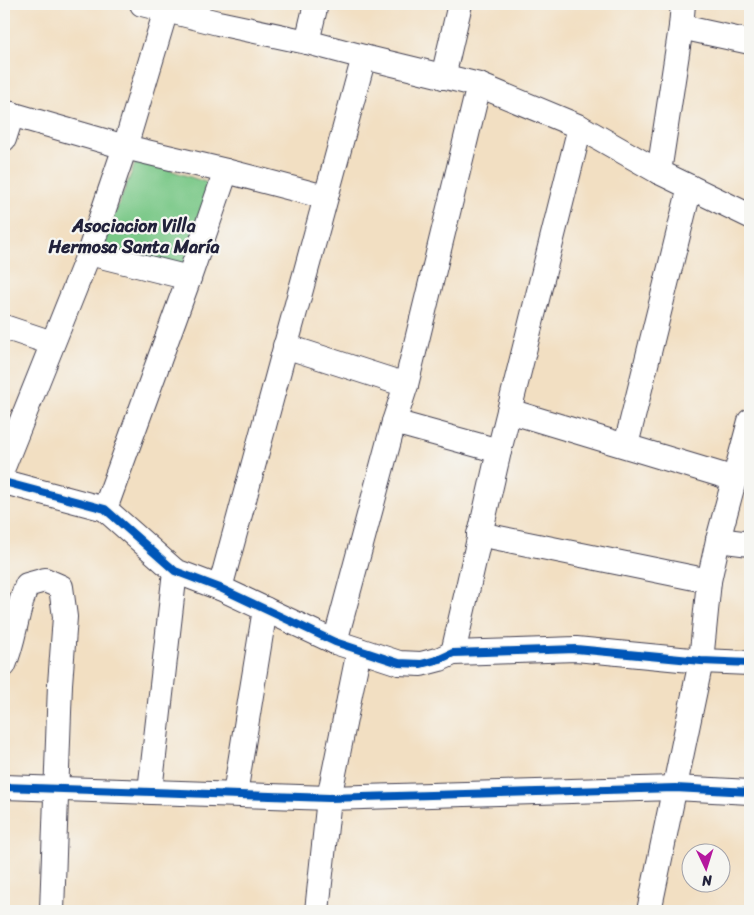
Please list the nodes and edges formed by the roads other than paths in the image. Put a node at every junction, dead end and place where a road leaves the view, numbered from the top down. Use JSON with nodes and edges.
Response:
{"nodes":[{"id":1,"x":142,"y":4,"type":"edge"},
{"id":2,"x":316,"y":4,"type":"edge"},
{"id":3,"x":460,"y":4,"type":"edge"},
{"id":4,"x":683,"y":4,"type":"edge"},
{"id":5,"x":166,"y":10,"type":"junction"},
{"id":6,"x":219,"y":13,"type":"edge"},
{"id":7,"x":681,"y":27,"type":"junction"},
{"id":8,"x":308,"y":42,"type":"junction"},
{"id":9,"x":750,"y":42,"type":"edge"},
{"id":10,"x":364,"y":57,"type":"junction"},
{"id":11,"x":443,"y":77,"type":"junction"},
{"id":12,"x":479,"y":85,"type":"junction"},
{"id":13,"x":8,"y":113,"type":"edge"},
{"id":14,"x":580,"y":127,"type":"junction"},
{"id":15,"x":4,"y":139,"type":"edge"},
{"id":16,"x":125,"y":147,"type":"junction"},
{"id":17,"x":226,"y":170,"type":"junction"},
{"id":18,"x":659,"y":172,"type":"junction"},
{"id":19,"x":690,"y":187,"type":"junction"},
{"id":20,"x":325,"y":197,"type":"junction"},
{"id":21,"x":750,"y":216,"type":"edge"},
{"id":22,"x":89,"y":254,"type":"junction"},
{"id":23,"x":189,"y":278,"type":"junction"},
{"id":24,"x":4,"y":327,"type":"edge"},
{"id":25,"x":52,"y":343,"type":"junction"},
{"id":26,"x":285,"y":346,"type":"junction"},
{"id":27,"x":406,"y":385,"type":"junction"},
{"id":28,"x":509,"y":411,"type":"junction"},
{"id":29,"x":750,"y":421,"type":"edge"},
{"id":30,"x":394,"y":422,"type":"junction"},
{"id":31,"x":626,"y":445,"type":"junction"},
{"id":32,"x":499,"y":451,"type":"junction"},
{"id":33,"x":4,"y":465,"type":"edge"},
{"id":34,"x":735,"y":479,"type":"junction"},
{"id":35,"x":4,"y":482,"type":"edge"},
{"id":36,"x":105,"y":509,"type":"junction"},
{"id":37,"x":479,"y":534,"type":"junction"},
{"id":38,"x":718,"y":540,"type":"junction"},
{"id":39,"x":750,"y":544,"type":"edge"},
{"id":40,"x":175,"y":571,"type":"junction"},
{"id":41,"x":709,"y":581,"type":"junction"},
{"id":42,"x":220,"y":588,"type":"junction"},
{"id":43,"x":264,"y":609,"type":"junction"},
{"id":44,"x":335,"y":642,"type":"junction"},
{"id":45,"x":359,"y":650,"type":"junction"},
{"id":46,"x":452,"y":653,"type":"junction"},
{"id":47,"x":701,"y":661,"type":"junction"},
{"id":48,"x":750,"y":663,"type":"edge"},
{"id":49,"x":4,"y":665,"type":"edge"},
{"id":50,"x":4,"y":787,"type":"edge"},
{"id":51,"x":57,"y":788,"type":"junction"},
{"id":52,"x":675,"y":788,"type":"junction"},
{"id":53,"x":150,"y":791,"type":"junction"},
{"id":54,"x":750,"y":792,"type":"edge"},
{"id":55,"x":235,"y":794,"type":"junction"},
{"id":56,"x":329,"y":798,"type":"junction"},
{"id":57,"x":52,"y":911,"type":"edge"},
{"id":58,"x":317,"y":911,"type":"edge"},
{"id":59,"x":650,"y":911,"type":"edge"}],
"edges":[{"from":1,"to":5,"type":"street"},
{"from":2,"to":8,"type":"street"},
{"from":3,"to":11,"type":"street"},
{"from":4,"to":7,"type":"street"},
{"from":5,"to":6,"type":"street"},
{"from":5,"to":16,"type":"street"},
{"from":6,"to":8,"type":"street"},
{"from":7,"to":9,"type":"street"},
{"from":7,"to":18,"type":"street"},
{"from":8,"to":10,"type":"street"},
{"from":10,"to":11,"type":"street"},
{"from":10,"to":20,"type":"street"},
{"from":11,"to":12,"type":"street"},
{"from":12,"to":14,"type":"street"},
{"from":12,"to":27,"type":"street"},
{"from":13,"to":15,"type":"street"},
{"from":13,"to":16,"type":"street"},
{"from":14,"to":18,"type":"street"},
{"from":14,"to":28,"type":"street"},
{"from":16,"to":17,"type":"street"},
{"from":16,"to":22,"type":"street"},
{"from":17,"to":20,"type":"street"},
{"from":17,"to":23,"type":"street"},
{"from":18,"to":19,"type":"street"},
{"from":19,"to":21,"type":"street"},
{"from":19,"to":31,"type":"street"},
{"from":20,"to":26,"type":"street"},
{"from":22,"to":23,"type":"street"},
{"from":22,"to":25,"type":"street"},
{"from":23,"to":36,"type":"street"},
{"from":24,"to":25,"type":"street"},
{"from":25,"to":33,"type":"street"},
{"from":26,"to":27,"type":"street"},
{"from":26,"to":42,"type":"street"},
{"from":27,"to":30,"type":"street"},
{"from":28,"to":31,"type":"street"},
{"from":28,"to":32,"type":"street"},
{"from":29,"to":34,"type":"street"},
{"from":30,"to":32,"type":"street"},
{"from":30,"to":44,"type":"street"},
{"from":31,"to":34,"type":"street"},
{"from":32,"to":37,"type":"street"},
{"from":34,"to":38,"type":"street"},
{"from":35,"to":36,"type":"street"},
{"from":36,"to":40,"type":"street"},
{"from":37,"to":41,"type":"street"},
{"from":37,"to":46,"type":"street"},
{"from":38,"to":39,"type":"street"},
{"from":38,"to":41,"type":"street"},
{"from":40,"to":42,"type":"street"},
{"from":40,"to":53,"type":"street"},
{"from":41,"to":47,"type":"street"},
{"from":42,"to":43,"type":"street"},
{"from":43,"to":44,"type":"street"},
{"from":43,"to":55,"type":"street"},
{"from":44,"to":45,"type":"street"},
{"from":45,"to":46,"type":"street"},
{"from":45,"to":56,"type":"street"},
{"from":46,"to":47,"type":"street"},
{"from":47,"to":48,"type":"street"},
{"from":47,"to":52,"type":"street"},
{"from":49,"to":51,"type":"street"},
{"from":50,"to":51,"type":"street"},
{"from":51,"to":53,"type":"street"},
{"from":51,"to":57,"type":"street"},
{"from":52,"to":54,"type":"street"},
{"from":52,"to":56,"type":"street"},
{"from":52,"to":59,"type":"street"},
{"from":53,"to":55,"type":"street"},
{"from":55,"to":56,"type":"street"},
{"from":56,"to":58,"type":"street"}]}
